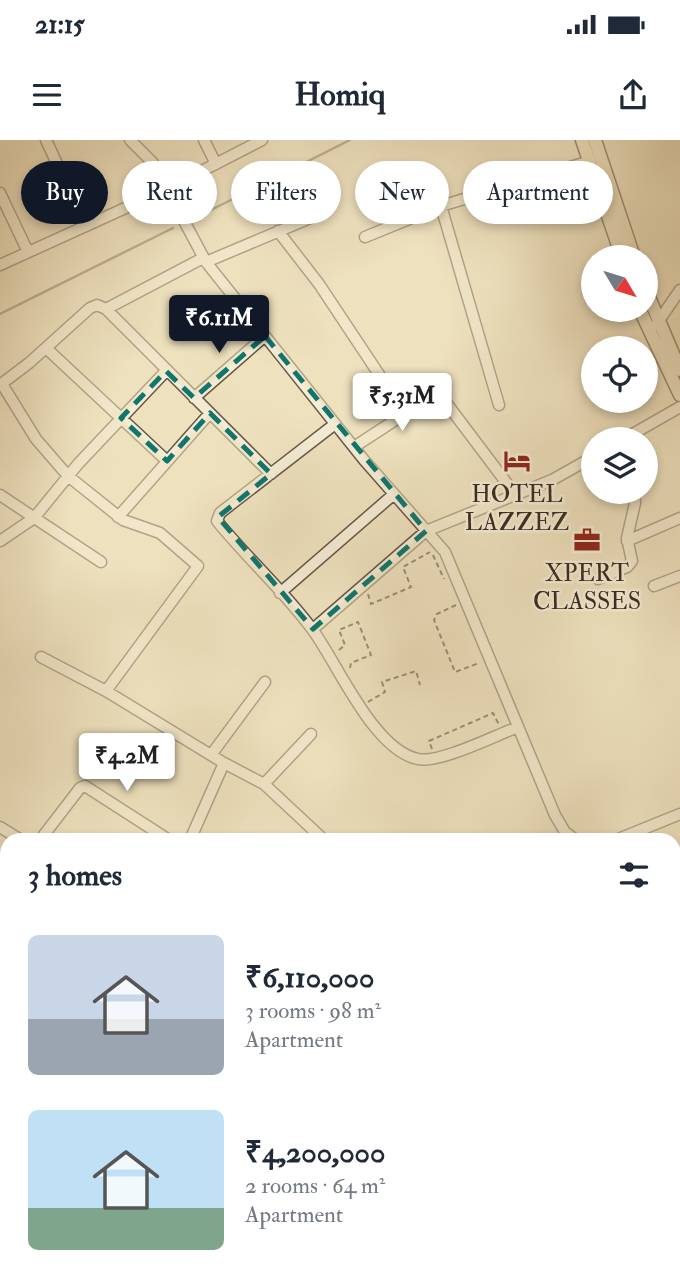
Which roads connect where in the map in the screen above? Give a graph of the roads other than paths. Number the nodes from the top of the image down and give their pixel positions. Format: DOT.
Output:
graph roads {
  1 [pos="47,140"];
  2 [pos="130,140"];
  3 [pos="204,140"];
  4 [pos="262,140"];
  5 [pos="582,140"];
  6 [pos="595,140"];
  7 [pos="151,161"];
  8 [pos="214,161"];
  9 [pos="590,161"];
  10 [pos="217,163"];
  11 [pos="0,193"];
  12 [pos="122,210"];
  13 [pos="184,224"];
  14 [pos="296,224"];
  15 [pos="396,224"];
  16 [pos="445,224"];
  17 [pos="611,224"];
  18 [pos="86,226"];
  19 [pos="278,232"];
  20 [pos="365,237"];
  21 [pos="618,245"];
  22 [pos="630,245"];
  23 [pos="28,252"];
  24 [pos="204,260"];
  25 [pos="0,265"];
  26 [pos="680,290"];
  27 [pos="106,309"];
  28 [pos="649,322"];
  29 [pos="653,322"];
  30 [pos="654,328"];
  31 [pos="265,336"];
  32 [pos="46,348"];
  33 [pos="680,370"];
  34 [pos="166,371"];
  35 [pos="1,384"];
  36 [pos="680,396"];
  37 [pos="194,398"];
  38 [pos="499,405"];
  39 [pos="680,407"];
  40 [pos="404,412"];
  41 [pos="210,414"];
  42 [pos="121,418"];
  43 [pos="335,424"];
  44 [pos="645,427"];
  45 [pos="354,447"];
  46 [pos="167,461"];
  47 [pos="581,464"];
  48 [pos="271,474"];
  49 [pos="68,476"];
  50 [pos="394,494"];
  51 [pos="515,494"];
  52 [pos="0,495"];
  53 [pos="632,504"];
  54 [pos="118,517"];
  55 [pos="34,518"];
  56 [pos="680,518"];
  57 [pos="426,531"];
  58 [pos="0,541"];
  59 [pos="627,541"];
  60 [pos="102,562"];
  61 [pos="680,576"];
  62 [pos="598,579"];
  63 [pos="654,586"];
  64 [pos="280,593"];
  65 [pos="313,629"];
  66 [pos="41,657"];
  67 [pos="265,682"];
  68 [pos="106,691"];
  69 [pos="519,727"];
  70 [pos="312,734"];
  71 [pos="211,755"];
  72 [pos="225,763"];
  73 [pos="264,784"];
  74 [pos="680,814"];
  75 [pos="45,833"];
  76 [pos="158,833"];
  77 [pos="193,833"];
  78 [pos="316,833"];
  79 [pos="566,833"];
  80 [pos="633,833"];
  1 -- 18 [label="street"];
  2 -- 7 [label="street"];
  3 -- 8 [label="street"];
  4 -- 10 [label="street"];
  5 -- 9 [label="main road"];
  6 -- 22 [label="main road"];
  11 -- 23 [label="street"];
  12 -- 18 [label="street"];
  13 -- 24 [label="street"];
  14 -- 19 [label="street"];
  15 -- 20 [label="street"];
  16 -- 38 [label="street"];
  17 -- 21 [label="main road"];
  18 -- 23 [label="street"];
  19 -- 24 [label="street"];
  19 -- 40 [label="street"];
  23 -- 25 [label="street"];
  24 -- 27 [label="street"];
  24 -- 31 [label="street"];
  26 -- 30 [label="street"];
  27 -- 32 [label="street"];
  27 -- 34 [label="street"];
  28 -- 30 [label="main road"];
  29 -- 30 [label="main road"];
  30 -- 33 [label="main road"];
  30 -- 36 [label="main road"];
  31 -- 37 [label="street"];
  31 -- 43 [label="street"];
  32 -- 35 [label="street"];
  32 -- 42 [label="street"];
  34 -- 37 [label="street"];
  34 -- 42 [label="street"];
  35 -- 49 [label="street"];
  37 -- 41 [label="street"];
  39 -- 44 [label="street"];
  40 -- 45 [label="street"];
  40 -- 51 [label="street"];
  41 -- 46 [label="street"];
  41 -- 48 [label="street"];
  42 -- 46 [label="street"];
  42 -- 49 [label="street"];
  43 -- 45 [label="street"];
  43 -- 48 [label="street"];
  45 -- 50 [label="street"];
  46 -- 54 [label="street"];
  47 -- 51 [label="street"];
  48 -- 64 [label="street"];
  49 -- 54 [label="street"];
  49 -- 55 [label="street"];
  50 -- 57 [label="street"];
  50 -- 64 [label="street"];
  51 -- 57 [label="street"];
  52 -- 55 [label="street"];
  53 -- 59 [label="street"];
  54 -- 68 [label="street"];
  55 -- 58 [label="street"];
  55 -- 60 [label="street"];
  56 -- 59 [label="street"];
  57 -- 65 [label="street"];
  57 -- 69 [label="street"];
  59 -- 62 [label="street"];
  61 -- 63 [label="street"];
  64 -- 65 [label="street"];
  65 -- 69 [label="street"];
  66 -- 68 [label="street"];
  67 -- 71 [label="street"];
  68 -- 71 [label="street"];
  69 -- 79 [label="street"];
  70 -- 73 [label="street"];
  71 -- 72 [label="street"];
  72 -- 73 [label="street"];
  72 -- 77 [label="street"];
  73 -- 78 [label="street"];
  74 -- 80 [label="street"];
  75 -- 76 [label="street"];
}
